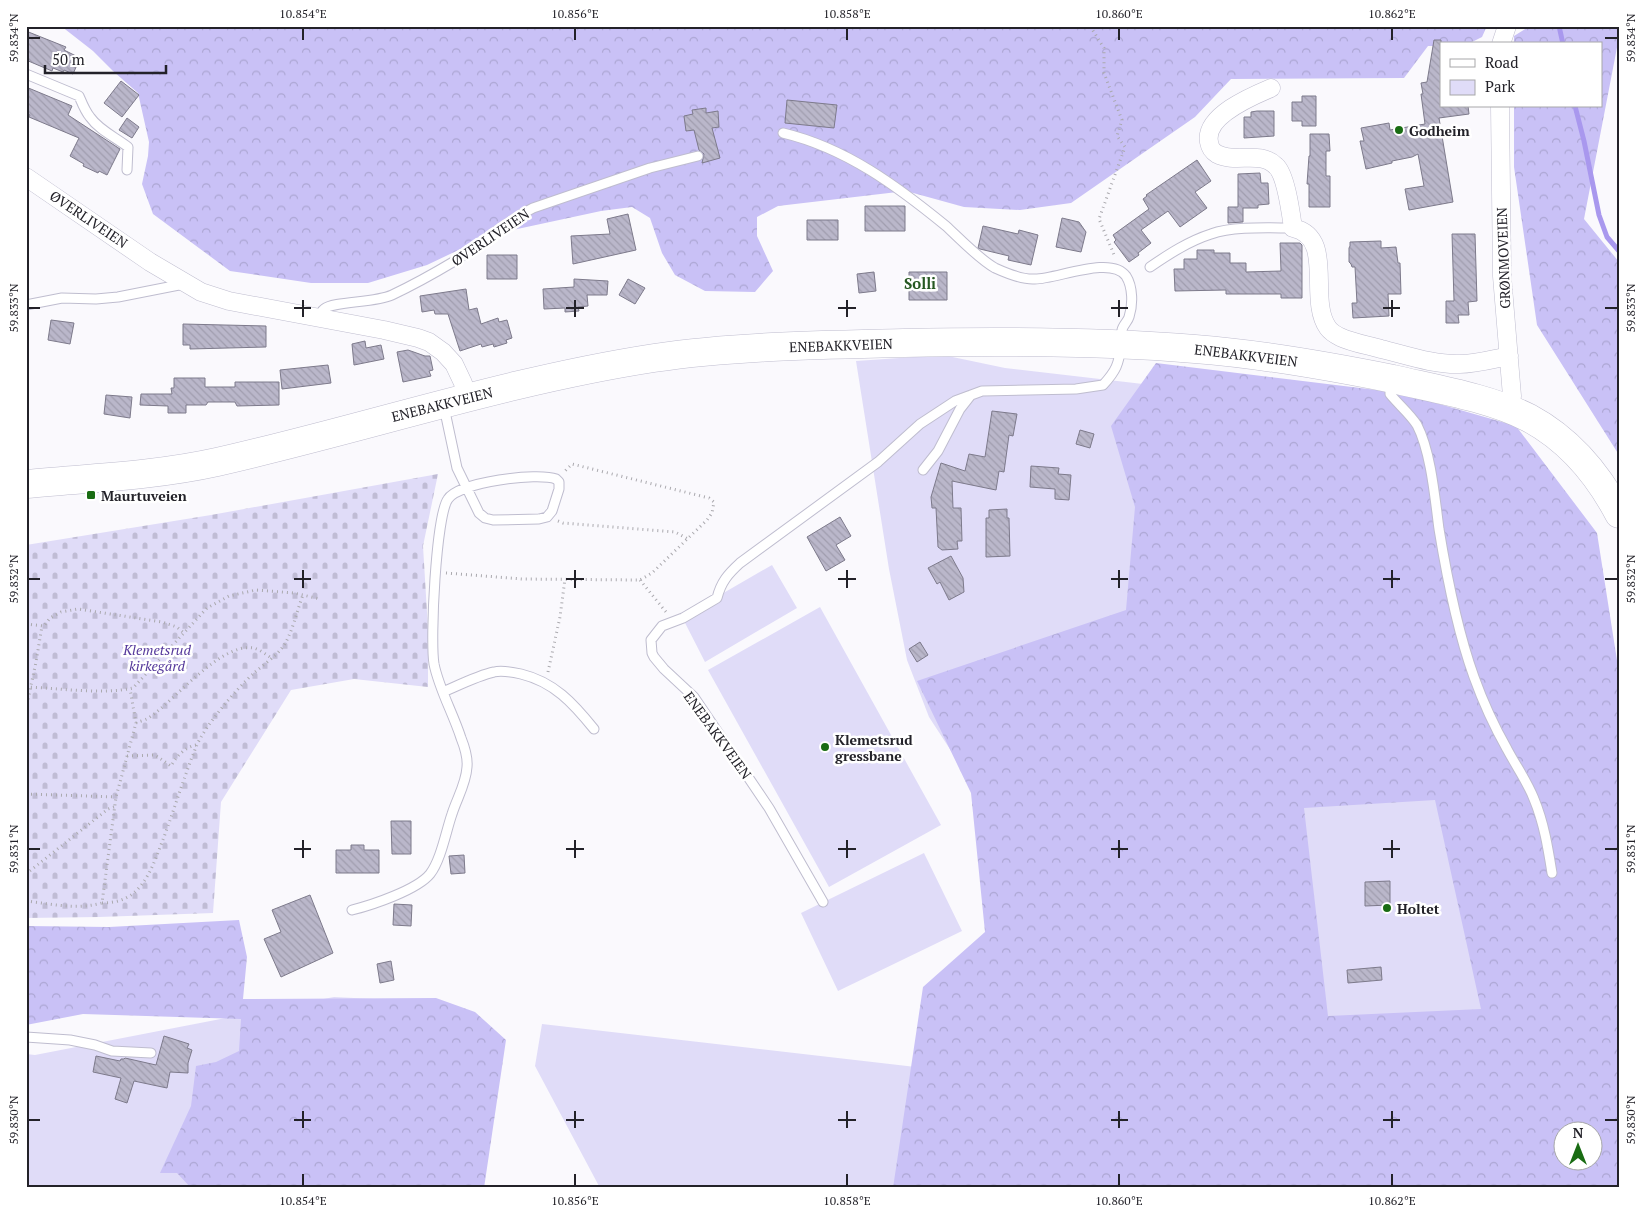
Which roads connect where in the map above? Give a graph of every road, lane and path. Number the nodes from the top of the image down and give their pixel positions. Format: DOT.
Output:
graph roads {
  1 [pos="1093,26"];
  2 [pos="1506,26"];
  3 [pos="1502,42"];
  4 [pos="26,74"];
  5 [pos="1271,88"];
  6 [pos="1500,108"];
  7 [pos="783,132"];
  8 [pos="698,156"];
  9 [pos="127,170"];
  10 [pos="26,177"];
  11 [pos="1293,228"];
  12 [pos="1150,267"];
  13 [pos="1120,272"];
  14 [pos="187,284"];
  15 [pos="26,305"];
  16 [pos="319,319"];
  17 [pos="1121,344"];
  18 [pos="1509,356"];
  19 [pos="1390,379"];
  20 [pos="971,394"];
  21 [pos="455,400"];
  22 [pos="1509,409"];
  23 [pos="924,470"];
  24 [pos="556,479"];
  25 [pos="26,484"];
  26 [pos="466,487"];
  27 [pos="1619,514"];
  28 [pos="547,517"];
  29 [pos="688,539"];
  30 [pos="437,572"];
  31 [pos="565,579"];
  32 [pos="640,580"];
  33 [pos="303,595"];
  34 [pos="320,598"];
  35 [pos="664,608"];
  36 [pos="26,624"];
  37 [pos="42,626"];
  38 [pos="184,633"];
  39 [pos="271,658"];
  40 [pos="552,658"];
  41 [pos="28,687"];
  42 [pos="130,689"];
  43 [pos="443,692"];
  44 [pos="26,708"];
  45 [pos="136,723"];
  46 [pos="594,729"];
  47 [pos="196,745"];
  48 [pos="127,756"];
  49 [pos="26,794"];
  50 [pos="116,797"];
  51 [pos="114,807"];
  52 [pos="1552,873"];
  53 [pos="26,874"];
  54 [pos="26,901"];
  55 [pos="823,902"];
  56 [pos="102,903"];
  57 [pos="352,910"];
  58 [pos="26,1037"];
  59 [pos="151,1053"];
  1 -- 13 [label="path"];
  2 -- 3 [label="street"];
  4 -- 9 [label="lane"];
  5 -- 11 [label="street"];
  6 -- 18 [label="street, GRØNMOVEIEN"];
  7 -- 13 [label="lane"];
  8 -- 16 [label="lane, ØVERLIVEIEN"];
  10 -- 14 [label="street, ØVERLIVEIEN"];
  11 -- 12 [label="lane"];
  11 -- 18 [label="street"];
  13 -- 17 [label="lane"];
  14 -- 15 [label="lane"];
  14 -- 16 [label="street, ØVERLIVEIEN"];
  16 -- 21 [label="street, ØVERLIVEIEN"];
  17 -- 19 [label="main road, ENEBAKKVEIEN"];
  17 -- 20 [label="lane"];
  17 -- 21 [label="main road, ENEBAKKVEIEN"];
  18 -- 22 [label="street, GRØNMOVEIEN"];
  19 -- 22 [label="main road, ENEBAKKVEIEN"];
  19 -- 52 [label="lane"];
  20 -- 23 [label="lane"];
  20 -- 55 [label="lane, ENEBAKKVEIEN"];
  21 -- 25 [label="main road, ENEBAKKVEIEN"];
  21 -- 26 [label="lane"];
  22 -- 27 [label="main road, ENEBAKKVEIEN"];
  24 -- 26 [label="lane"];
  24 -- 28 [label="lane"];
  24 -- 29 [label="path"];
  26 -- 28 [label="lane"];
  26 -- 30 [label="lane"];
  28 -- 29 [label="path"];
  29 -- 32 [label="path"];
  30 -- 31 [label="path"];
  30 -- 43 [label="lane"];
  31 -- 32 [label="path"];
  31 -- 40 [label="path"];
  32 -- 35 [label="path"];
  33 -- 34 [label="path"];
  33 -- 38 [label="path"];
  33 -- 39 [label="path"];
  36 -- 37 [label="path"];
  37 -- 38 [label="path"];
  37 -- 41 [label="path"];
  38 -- 42 [label="path"];
  39 -- 45 [label="path"];
  39 -- 47 [label="path"];
  41 -- 42 [label="path"];
  41 -- 44 [label="path"];
  42 -- 45 [label="path"];
  43 -- 46 [label="lane"];
  43 -- 57 [label="lane"];
  45 -- 48 [label="path"];
  47 -- 48 [label="path"];
  47 -- 56 [label="path"];
  48 -- 50 [label="path"];
  49 -- 50 [label="path"];
  50 -- 51 [label="path"];
  51 -- 53 [label="path"];
  51 -- 56 [label="path"];
  54 -- 56 [label="path"];
  58 -- 59 [label="lane"];
}
